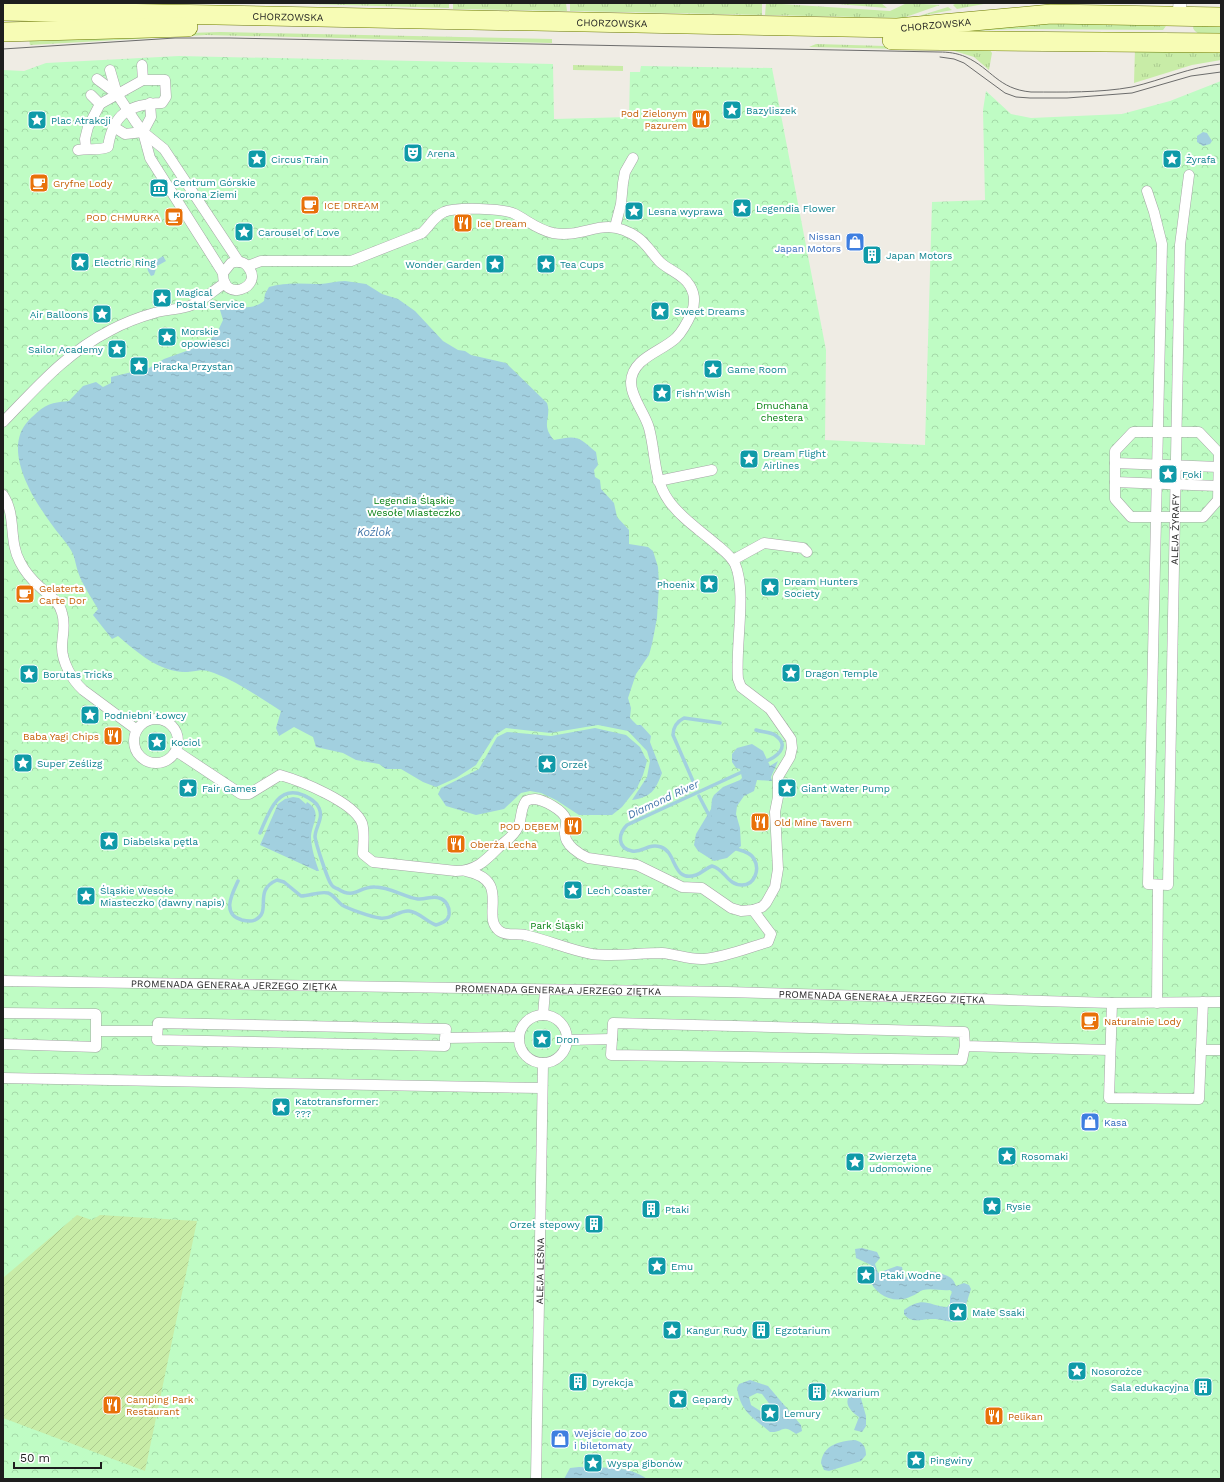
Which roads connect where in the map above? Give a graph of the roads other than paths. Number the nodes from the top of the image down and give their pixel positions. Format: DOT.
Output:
graph roads {
  1 [pos="1179,10"];
  2 [pos="3,11"];
  3 [pos="1221,18"];
  4 [pos="3,32"];
  5 [pos="1155,42"];
  6 [pos="1214,43"];
  7 [pos="142,65"];
  8 [pos="110,70"];
  9 [pos="97,79"];
  10 [pos="143,80"];
  11 [pos="118,94"];
  12 [pos="91,96"];
  13 [pos="150,103"];
  14 [pos="100,104"];
  15 [pos="128,109"];
  16 [pos="114,127"];
  17 [pos="143,132"];
  18 [pos="633,158"];
  19 [pos="1189,175"];
  20 [pos="1147,191"];
  21 [pos="616,226"];
  22 [pos="244,264"];
  23 [pos="224,278"];
  24 [pos="3,422"];
  25 [pos="1159,432"];
  26 [pos="1178,432"];
  27 [pos="1115,463"];
  28 [pos="1158,464"];
  29 [pos="1177,465"];
  30 [pos="712,470"];
  31 [pos="1219,476"];
  32 [pos="658,481"];
  33 [pos="1115,482"];
  34 [pos="1158,483"];
  35 [pos="1177,484"];
  36 [pos="3,495"];
  37 [pos="1156,516"];
  38 [pos="1176,516"];
  39 [pos="807,552"];
  40 [pos="733,560"];
  41 [pos="137,730"];
  42 [pos="176,751"];
  43 [pos="466,871"];
  44 [pos="1158,885"];
  45 [pos="753,910"];
  46 [pos="3,981"];
  47 [pos="545,991"];
  48 [pos="1203,1002"];
  49 [pos="1221,1002"];
  50 [pos="1112,1003"];
  51 [pos="1156,1003"];
  52 [pos="3,1013"];
  53 [pos="544,1015"];
  54 [pos="97,1031"];
  55 [pos="157,1031"];
  56 [pos="519,1037"];
  57 [pos="445,1038"];
  58 [pos="612,1039"];
  59 [pos="566,1040"];
  60 [pos="3,1044"];
  61 [pos="965,1046"];
  62 [pos="1110,1050"];
  63 [pos="1201,1050"];
  64 [pos="1221,1050"];
  65 [pos="543,1063"];
  66 [pos="3,1078"];
  67 [pos="541,1088"];
  68 [pos="536,1479"];
  1 -- 2 [label="main road, CHORZOWSKA"];
  1 -- 3 [label="main road, CHORZOWSKA"];
  1 -- 5 [label="main road"];
  1 -- 6 [label="main road"];
  4 -- 5 [label="main road, CHORZOWSKA"];
  5 -- 6 [label="main road, CHORZOWSKA"];
  7 -- 10 [label="street"];
  8 -- 11 [label="street"];
  9 -- 11 [label="street"];
  10 -- 11 [label="street"];
  10 -- 13 [label="street"];
  11 -- 14 [label="street"];
  11 -- 15 [label="street"];
  12 -- 14 [label="street"];
  13 -- 15 [label="street"];
  13 -- 17 [label="street"];
  14 -- 16 [label="street"];
  15 -- 16 [label="street"];
  15 -- 17 [label="street"];
  16 -- 17 [label="street"];
  17 -- 22 [label="street"];
  17 -- 23 [label="street"];
  18 -- 21 [label="street"];
  19 -- 26 [label="street, ALEJA ŻYRAFY"];
  20 -- 25 [label="street, ALEJA ŻYRAFY"];
  21 -- 22 [label="street"];
  21 -- 32 [label="street"];
  22 -- 23 [label="street"];
  22 -- 23 [label="street"];
  23 -- 24 [label="street"];
  25 -- 26 [label="street"];
  25 -- 27 [label="street"];
  25 -- 28 [label="street, ALEJA ŻYRAFY"];
  26 -- 29 [label="street, ALEJA ŻYRAFY"];
  26 -- 31 [label="street"];
  27 -- 28 [label="street"];
  27 -- 33 [label="street"];
  28 -- 29 [label="street"];
  28 -- 34 [label="street, ALEJA ŻYRAFY"];
  29 -- 31 [label="street"];
  29 -- 35 [label="street, ALEJA ŻYRAFY"];
  30 -- 32 [label="street"];
  31 -- 35 [label="street"];
  31 -- 38 [label="street"];
  32 -- 40 [label="street"];
  33 -- 34 [label="street"];
  33 -- 37 [label="street"];
  34 -- 35 [label="street"];
  34 -- 37 [label="street, ALEJA ŻYRAFY"];
  35 -- 38 [label="street, ALEJA ŻYRAFY"];
  36 -- 41 [label="street"];
  37 -- 38 [label="street"];
  37 -- 44 [label="street, ALEJA ŻYRAFY"];
  38 -- 44 [label="street, ALEJA ŻYRAFY"];
  39 -- 40 [label="street"];
  40 -- 45 [label="street"];
  41 -- 42 [label="street"];
  41 -- 42 [label="street"];
  42 -- 43 [label="street"];
  43 -- 45 [label="street"];
  43 -- 45 [label="street"];
  44 -- 51 [label="street"];
  46 -- 47 [label="street, PROMENADA GENERAŁA JERZEGO ZIĘTKA"];
  47 -- 50 [label="street, PROMENADA GENERAŁA JERZEGO ZIĘTKA"];
  47 -- 53 [label="street"];
  48 -- 49 [label="street"];
  48 -- 51 [label="street, PROMENADA GENERAŁA JERZEGO ZIĘTKA"];
  48 -- 63 [label="street"];
  50 -- 51 [label="street, PROMENADA GENERAŁA JERZEGO ZIĘTKA"];
  50 -- 62 [label="street"];
  52 -- 54 [label="street"];
  53 -- 56 [label="street"];
  53 -- 59 [label="street"];
  54 -- 55 [label="street"];
  54 -- 60 [label="street"];
  55 -- 57 [label="street"];
  55 -- 57 [label="street"];
  56 -- 57 [label="street"];
  56 -- 65 [label="street"];
  58 -- 59 [label="street"];
  58 -- 61 [label="street"];
  58 -- 61 [label="street"];
  59 -- 65 [label="street"];
  61 -- 62 [label="street"];
  62 -- 63 [label="street"];
  63 -- 64 [label="street"];
  65 -- 67 [label="street, ALEJA LEŚNA"];
  66 -- 67 [label="street"];
  67 -- 68 [label="street, ALEJA LEŚNA"];
}
